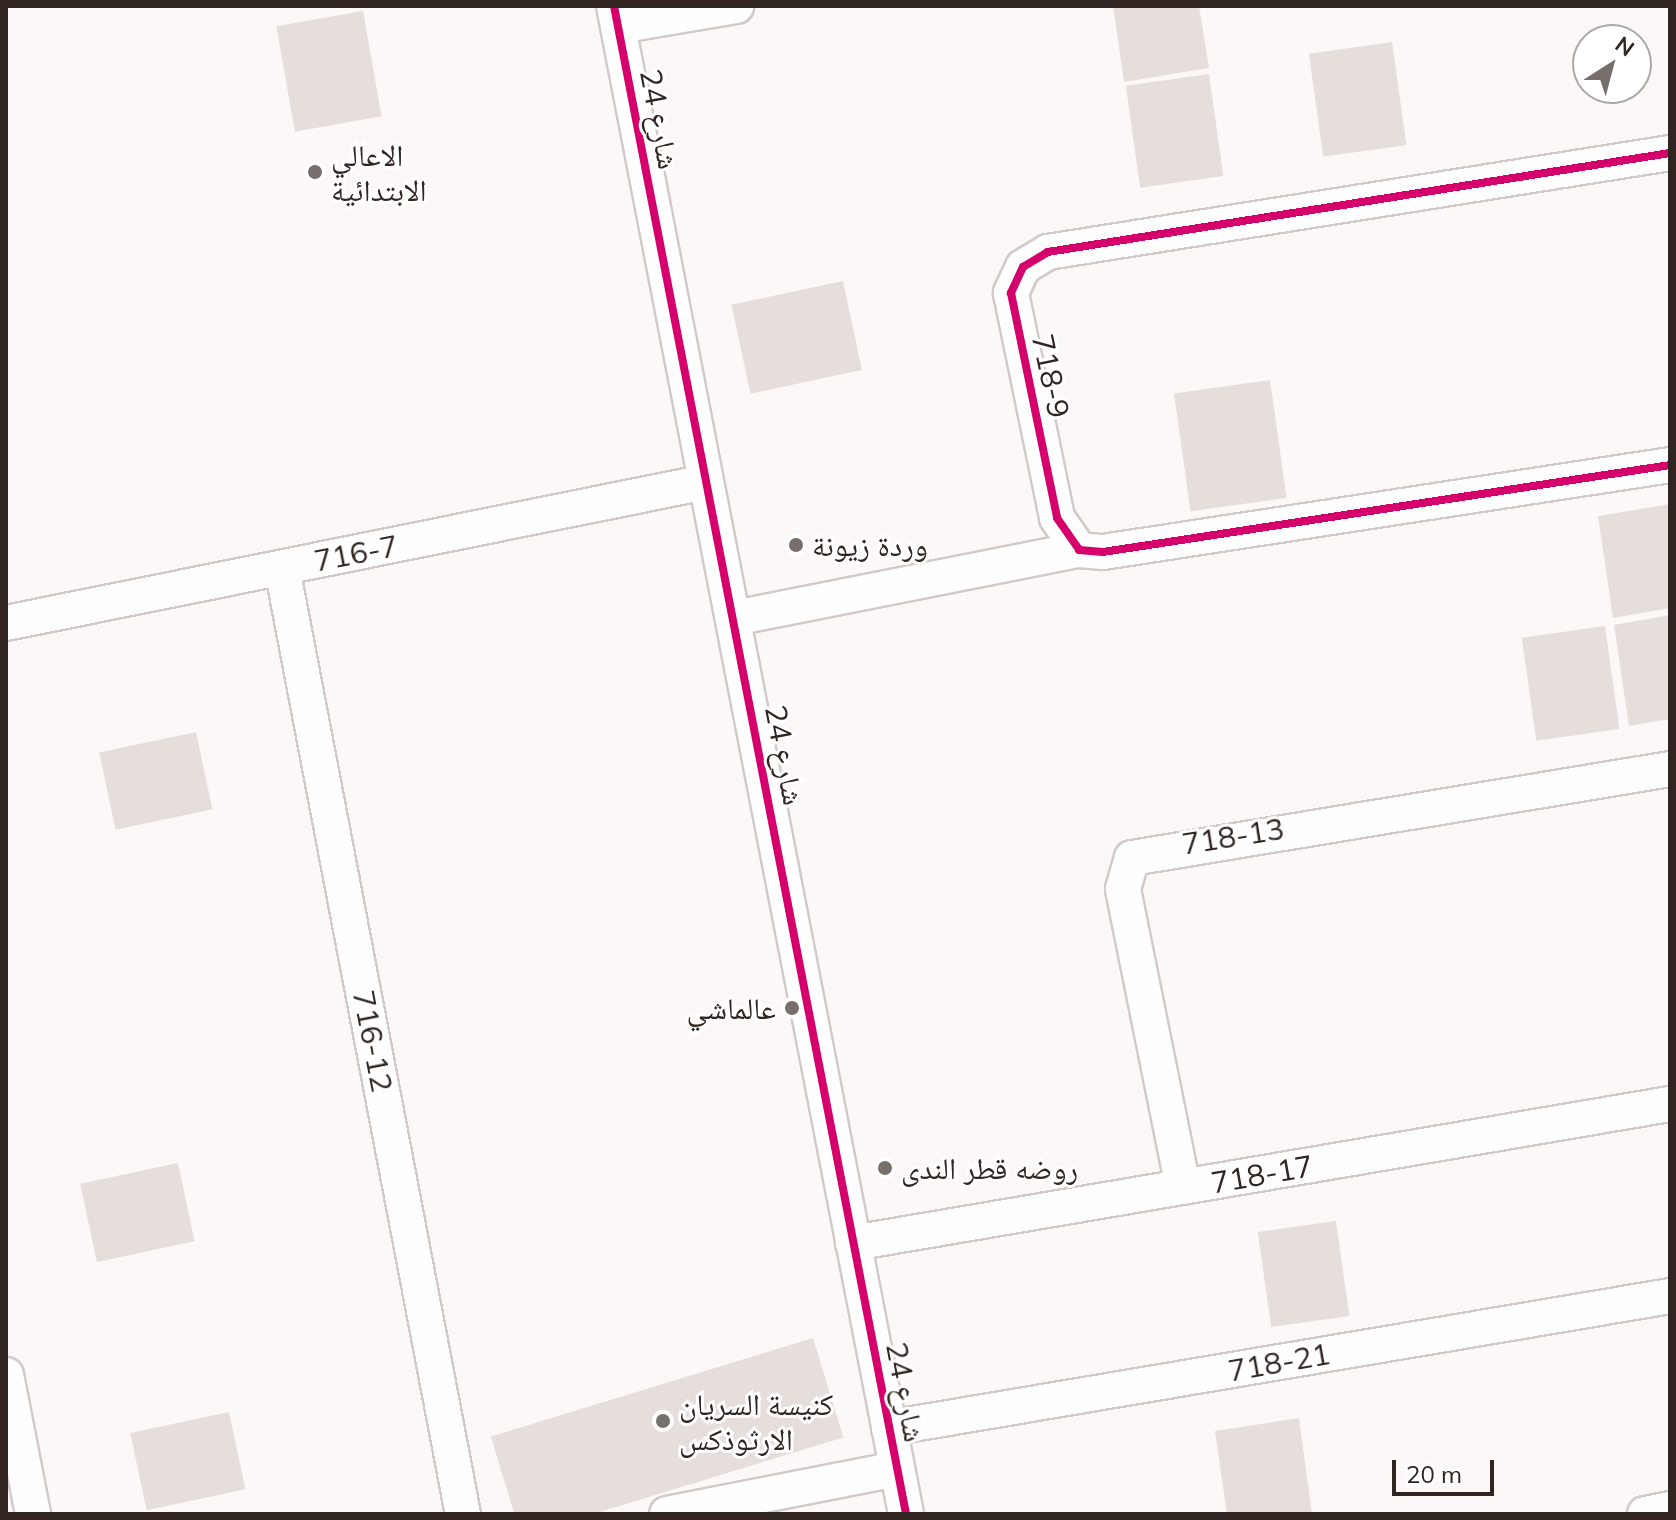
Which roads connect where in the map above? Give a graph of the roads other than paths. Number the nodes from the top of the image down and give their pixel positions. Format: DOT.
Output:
graph roads {
  1 [pos="736,6"];
  2 [pos="616,16"];
  3 [pos="1670,153"];
  4 [pos="1670,465"];
  5 [pos="706,482"];
  6 [pos="1079,550"];
  7 [pos="282,568"];
  8 [pos="734,618"];
  9 [pos="6,623"];
  10 [pos="1670,769"];
  11 [pos="1670,1104"];
  12 [pos="1183,1187"];
  13 [pos="853,1243"];
  14 [pos="1670,1296"];
  15 [pos="6,1375"];
  16 [pos="889,1428"];
  17 [pos="897,1469"];
  18 [pos="1670,1509"];
  19 [pos="33,1514"];
  20 [pos="463,1514"];
  21 [pos="667,1514"];
  22 [pos="906,1514"];
  23 [pos="1645,1514"];
  1 -- 2 [label="street"];
  2 -- 5 [label="street, شارع 24"];
  3 -- 6 [label="street, 718-9"];
  4 -- 6 [label="street"];
  5 -- 7 [label="street, 716-7"];
  5 -- 8 [label="street, شارع 24"];
  6 -- 8 [label="street"];
  7 -- 9 [label="street, 716-7"];
  7 -- 20 [label="street, 716-12"];
  8 -- 13 [label="street, شارع 24"];
  10 -- 12 [label="street, 718-13"];
  11 -- 12 [label="street, 718-17"];
  12 -- 13 [label="street, 718-17"];
  13 -- 16 [label="street, شارع 24"];
  14 -- 16 [label="street, 718-21"];
  15 -- 19 [label="street"];
  16 -- 17 [label="street, شارع 24"];
  17 -- 21 [label="street"];
  17 -- 22 [label="street, شارع 24"];
  18 -- 23 [label="street"];
}
